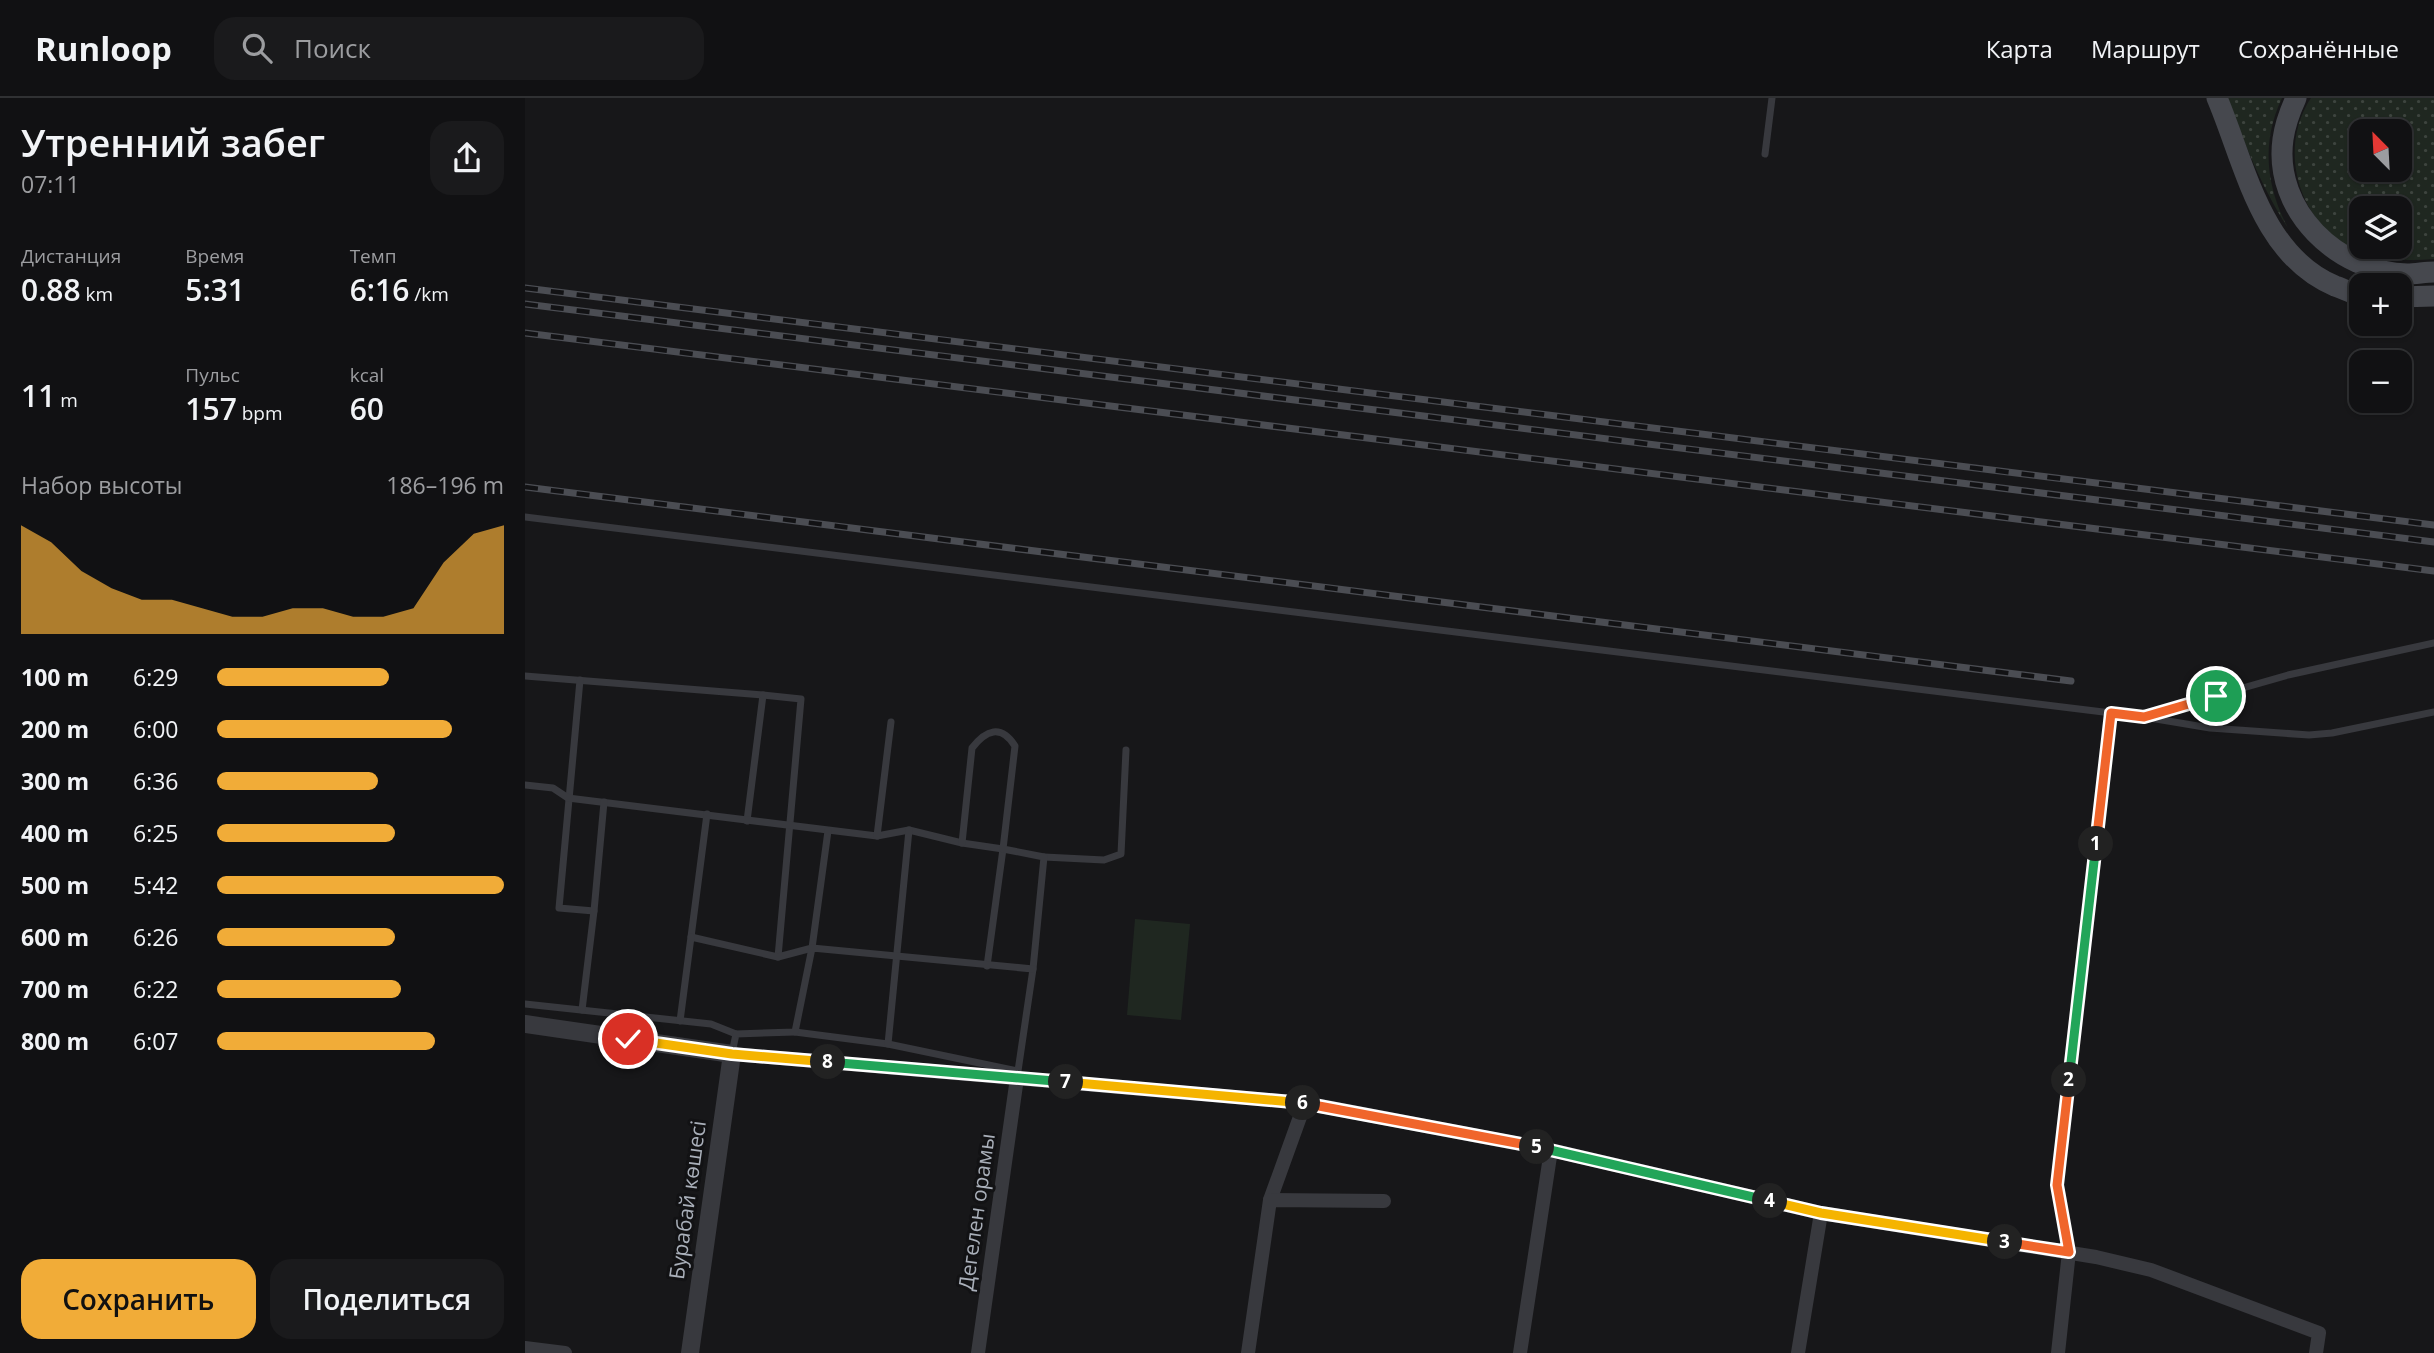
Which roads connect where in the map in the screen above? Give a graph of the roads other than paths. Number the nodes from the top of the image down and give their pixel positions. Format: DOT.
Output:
graph roads {
  1 [pos="1772,98"];
  2 [pos="2217,98"];
  3 [pos="2295,98"];
  4 [pos="1765,154"];
  5 [pos="2434,272"];
  6 [pos="2349,291"];
  7 [pos="2434,296"];
  8 [pos="2412,297"];
  9 [pos="525,517"];
  10 [pos="2434,643"];
  11 [pos="525,676"];
  12 [pos="580,680"];
  13 [pos="763,695"];
  14 [pos="2434,712"];
  15 [pos="2111,713"];
  16 [pos="2144,717"];
  17 [pos="891,722"];
  18 [pos="1126,750"];
  19 [pos="525,785"];
  20 [pos="568,798"];
  21 [pos="604,802"];
  22 [pos="707,814"];
  23 [pos="747,821"];
  24 [pos="789,827"];
  25 [pos="909,830"];
  26 [pos="828,831"];
  27 [pos="877,836"];
  28 [pos="962,843"];
  29 [pos="1003,849"];
  30 [pos="1044,857"];
  31 [pos="594,911"];
  32 [pos="691,937"];
  33 [pos="812,947"];
  34 [pos="778,957"];
  35 [pos="898,957"];
  36 [pos="987,966"];
  37 [pos="1033,969"];
  38 [pos="525,1004"];
  39 [pos="582,1010"];
  40 [pos="680,1021"];
  41 [pos="525,1024"];
  42 [pos="795,1032"];
  43 [pos="736,1034"];
  44 [pos="888,1045"];
  45 [pos="732,1054"];
  46 [pos="1018,1074"];
  47 [pos="1305,1103"];
  48 [pos="1551,1150"];
  49 [pos="1270,1200"];
  50 [pos="1384,1201"];
  51 [pos="1821,1213"];
  52 [pos="2069,1252"];
  53 [pos="525,1348"];
  54 [pos="565,1353"];
  55 [pos="690,1353"];
  56 [pos="978,1353"];
  57 [pos="1248,1353"];
  58 [pos="1520,1353"];
  59 [pos="1798,1353"];
  60 [pos="2058,1353"];
  61 [pos="2316,1353"];
  1 -- 4 [label="lane"];
  2 -- 6 [label="main road"];
  3 -- 5 [label="main road"];
  7 -- 8 [label="main road"];
  9 -- 15 [label="lane"];
  10 -- 16 [label="lane"];
  11 -- 12 [label="lane"];
  12 -- 13 [label="lane"];
  12 -- 20 [label="lane"];
  13 -- 23 [label="lane"];
  13 -- 24 [label="lane"];
  14 -- 16 [label="lane"];
  15 -- 16 [label="lane"];
  15 -- 52 [label="lane"];
  17 -- 27 [label="lane"];
  18 -- 30 [label="lane"];
  19 -- 20 [label="lane"];
  20 -- 21 [label="lane"];
  20 -- 31 [label="lane"];
  21 -- 22 [label="lane"];
  21 -- 31 [label="lane"];
  22 -- 23 [label="lane"];
  22 -- 32 [label="lane"];
  23 -- 24 [label="lane"];
  24 -- 26 [label="lane"];
  24 -- 34 [label="lane"];
  25 -- 27 [label="lane"];
  25 -- 28 [label="lane"];
  25 -- 35 [label="lane"];
  26 -- 27 [label="lane"];
  26 -- 33 [label="lane"];
  28 -- 29 [label="lane"];
  28 -- 29 [label="lane"];
  29 -- 30 [label="lane"];
  29 -- 36 [label="lane"];
  30 -- 37 [label="lane"];
  31 -- 39 [label="lane"];
  32 -- 34 [label="lane"];
  32 -- 40 [label="lane"];
  33 -- 34 [label="lane"];
  33 -- 35 [label="lane"];
  33 -- 42 [label="lane"];
  35 -- 36 [label="lane"];
  35 -- 44 [label="lane"];
  36 -- 37 [label="lane"];
  37 -- 46 [label="lane"];
  38 -- 39 [label="lane"];
  39 -- 40 [label="lane"];
  40 -- 43 [label="lane"];
  41 -- 45 [label="street"];
  42 -- 43 [label="lane"];
  42 -- 44 [label="lane"];
  43 -- 45 [label="lane"];
  44 -- 46 [label="lane"];
  45 -- 46 [label="street"];
  45 -- 55 [label="street, Бурабай көшесі"];
  46 -- 47 [label="street"];
  46 -- 56 [label="street, Дегелен орамы"];
  47 -- 48 [label="street"];
  47 -- 49 [label="street"];
  48 -- 51 [label="street"];
  48 -- 58 [label="street"];
  49 -- 50 [label="street"];
  49 -- 57 [label="street"];
  51 -- 52 [label="street"];
  51 -- 59 [label="street"];
  52 -- 60 [label="street"];
  52 -- 61 [label="street"];
  53 -- 54 [label="street"];
}
